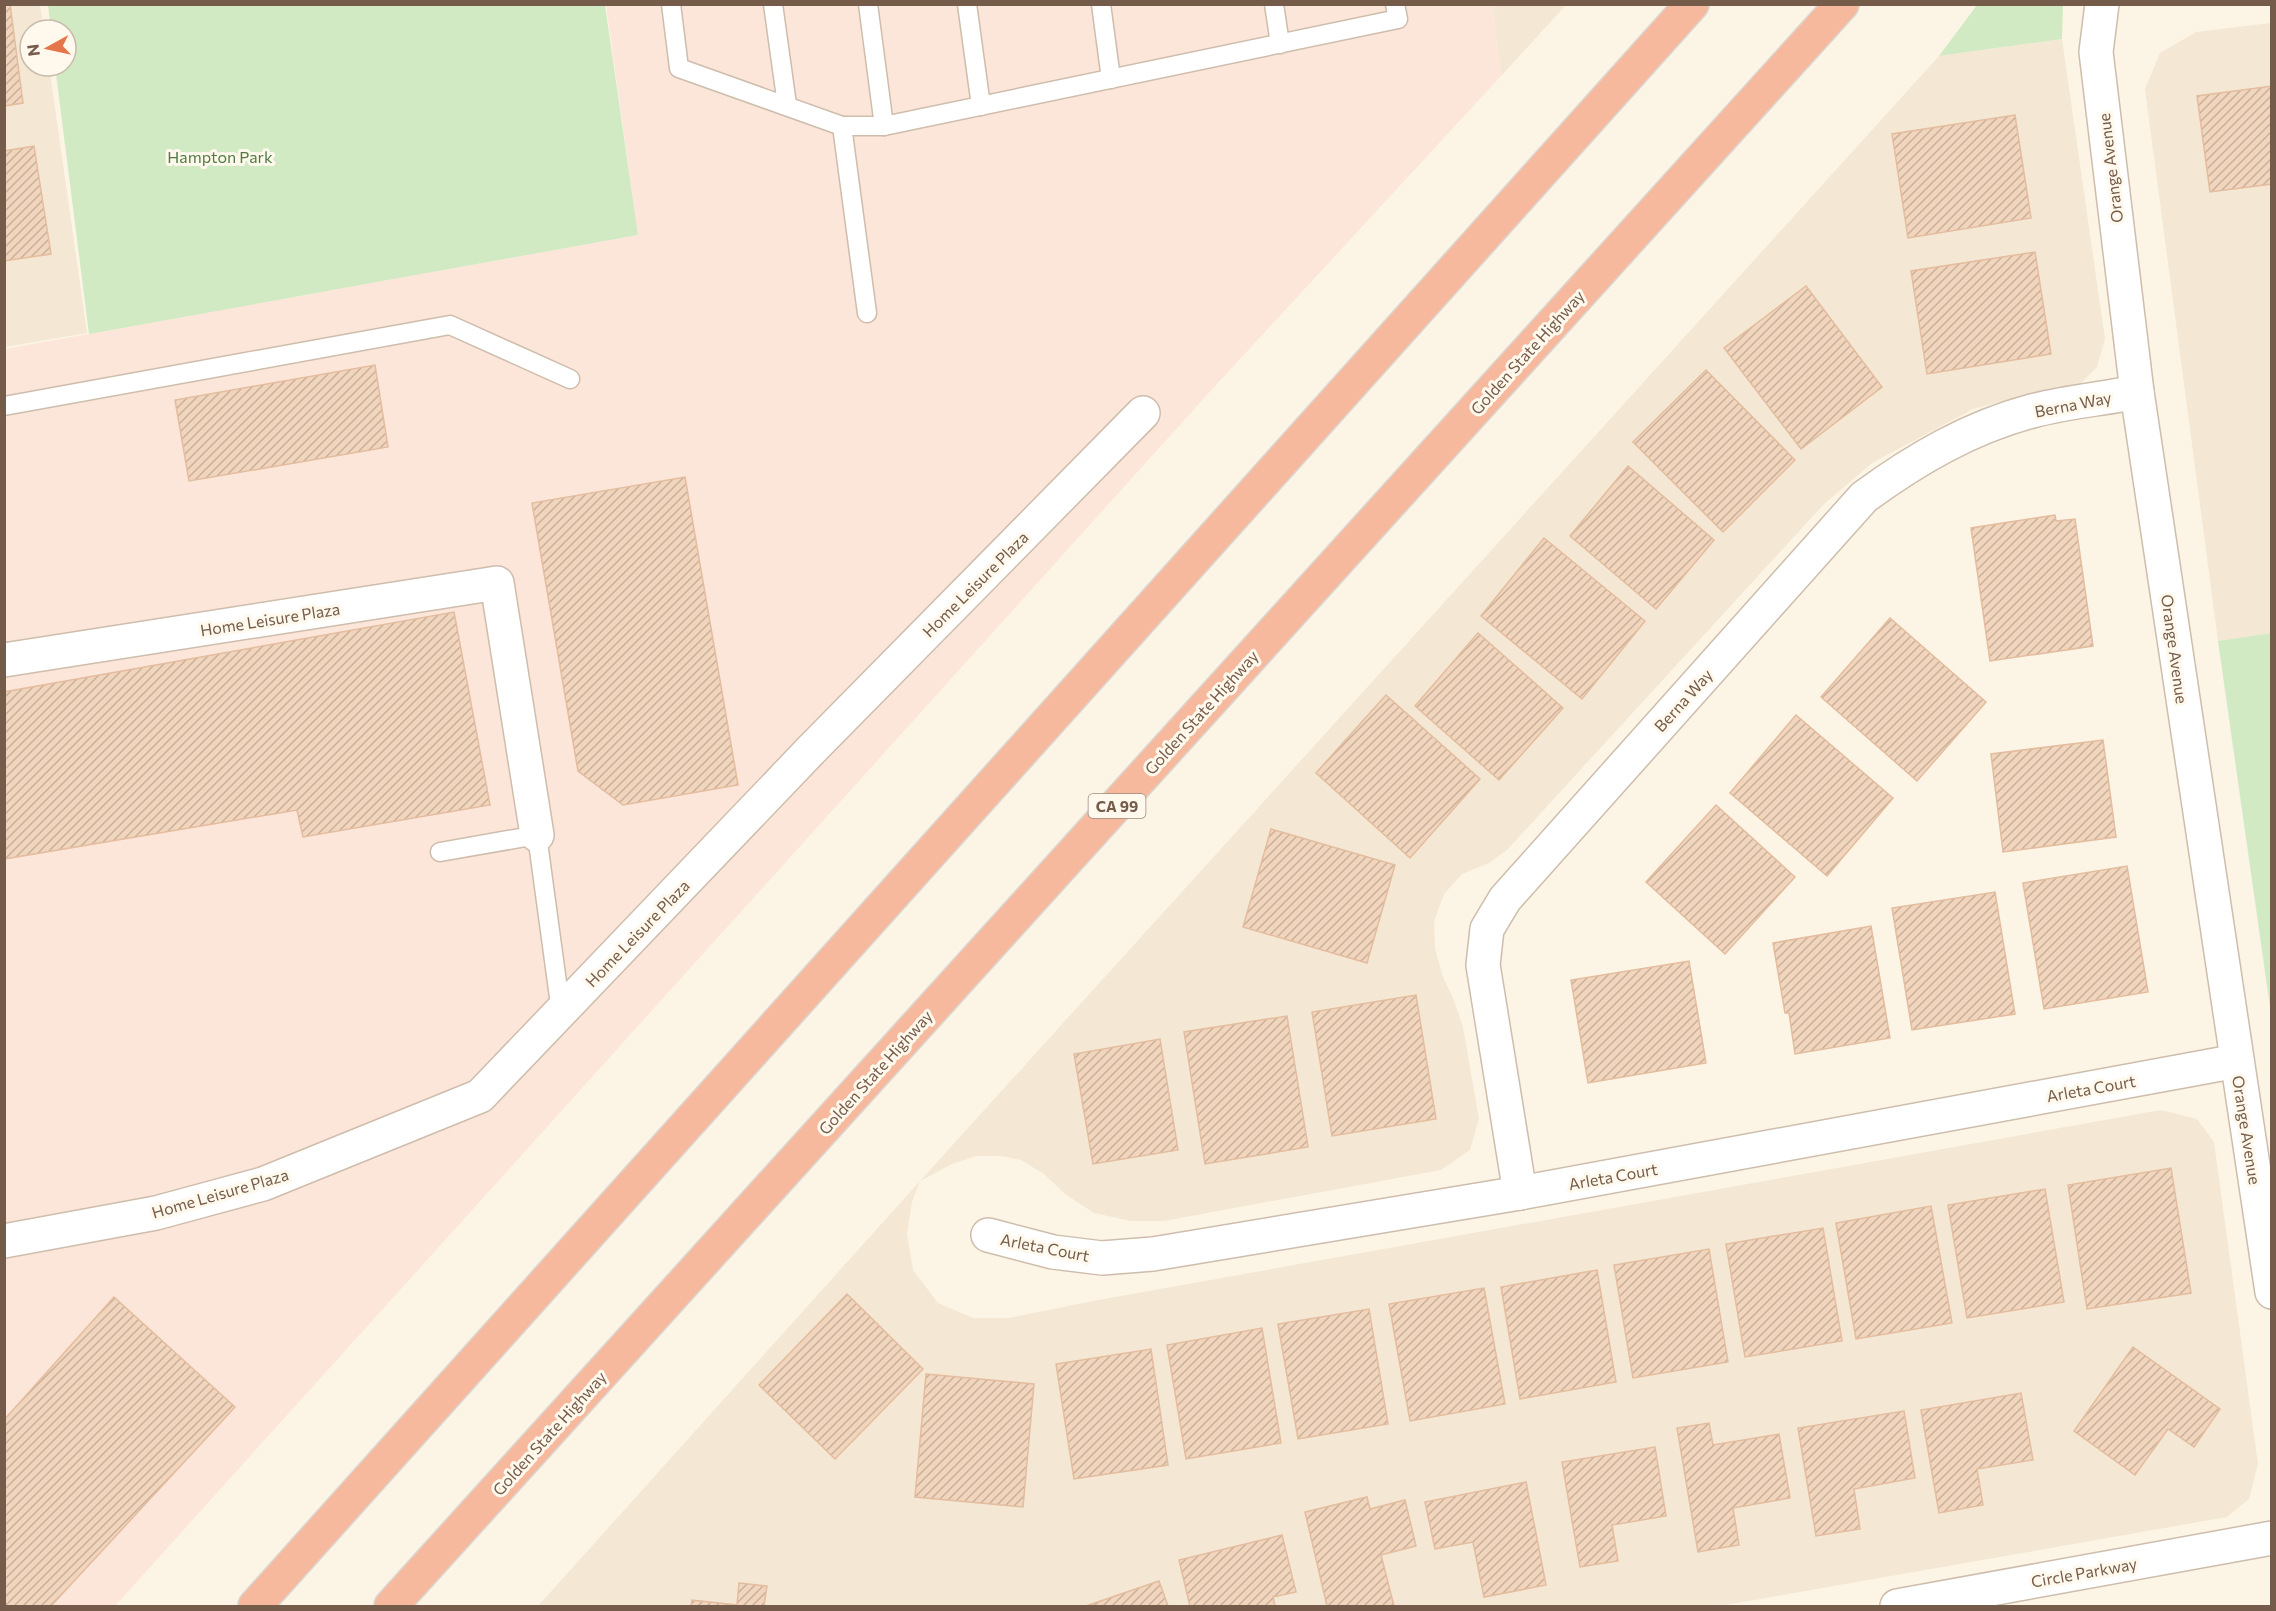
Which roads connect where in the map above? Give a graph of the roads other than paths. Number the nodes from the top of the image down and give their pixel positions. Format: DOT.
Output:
graph roads {
  1 [pos="671,4"];
  2 [pos="773,4"];
  3 [pos="868,4"];
  4 [pos="967,4"];
  5 [pos="1101,4"];
  6 [pos="1274,4"];
  7 [pos="1395,4"];
  8 [pos="1692,4"];
  9 [pos="1842,4"];
  10 [pos="2102,4"];
  11 [pos="1280,44"];
  12 [pos="1111,79"];
  13 [pos="787,105"];
  14 [pos="981,106"];
  15 [pos="842,126"];
  16 [pos="884,126"];
  17 [pos="867,313"];
  18 [pos="570,379"];
  19 [pos="2137,393"];
  20 [pos="4,406"];
  21 [pos="1143,413"];
  22 [pos="4,660"];
  23 [pos="537,834"];
  24 [pos="440,852"];
  25 [pos="561,1012"];
  26 [pos="2237,1061"];
  27 [pos="1520,1193"];
  28 [pos="988,1235"];
  29 [pos="4,1241"];
  30 [pos="2271,1292"];
  31 [pos="2271,1538"];
  32 [pos="255,1606"];
  33 [pos="391,1606"];
  34 [pos="1898,1606"];
  1 -- 13 [label="lane"];
  2 -- 13 [label="lane"];
  3 -- 16 [label="lane"];
  4 -- 14 [label="lane"];
  5 -- 12 [label="lane"];
  6 -- 11 [label="lane"];
  7 -- 11 [label="lane"];
  8 -- 32 [label="highway"];
  9 -- 33 [label="highway, Golden State Highway / CA 99"];
  10 -- 19 [label="street, Orange Avenue"];
  11 -- 12 [label="lane"];
  12 -- 14 [label="lane"];
  13 -- 15 [label="lane"];
  14 -- 16 [label="lane"];
  15 -- 16 [label="lane"];
  15 -- 17 [label="lane"];
  18 -- 20 [label="lane"];
  19 -- 26 [label="street, Orange Avenue"];
  19 -- 27 [label="street, Berna Way"];
  21 -- 25 [label="street, Home Leisure Plaza"];
  22 -- 23 [label="street, Home Leisure Plaza"];
  23 -- 24 [label="lane"];
  23 -- 25 [label="lane"];
  25 -- 29 [label="street, Home Leisure Plaza"];
  26 -- 27 [label="street, Arleta Court"];
  26 -- 30 [label="street, Orange Avenue"];
  27 -- 28 [label="street, Arleta Court"];
  31 -- 34 [label="street, Circle Parkway"];
}
